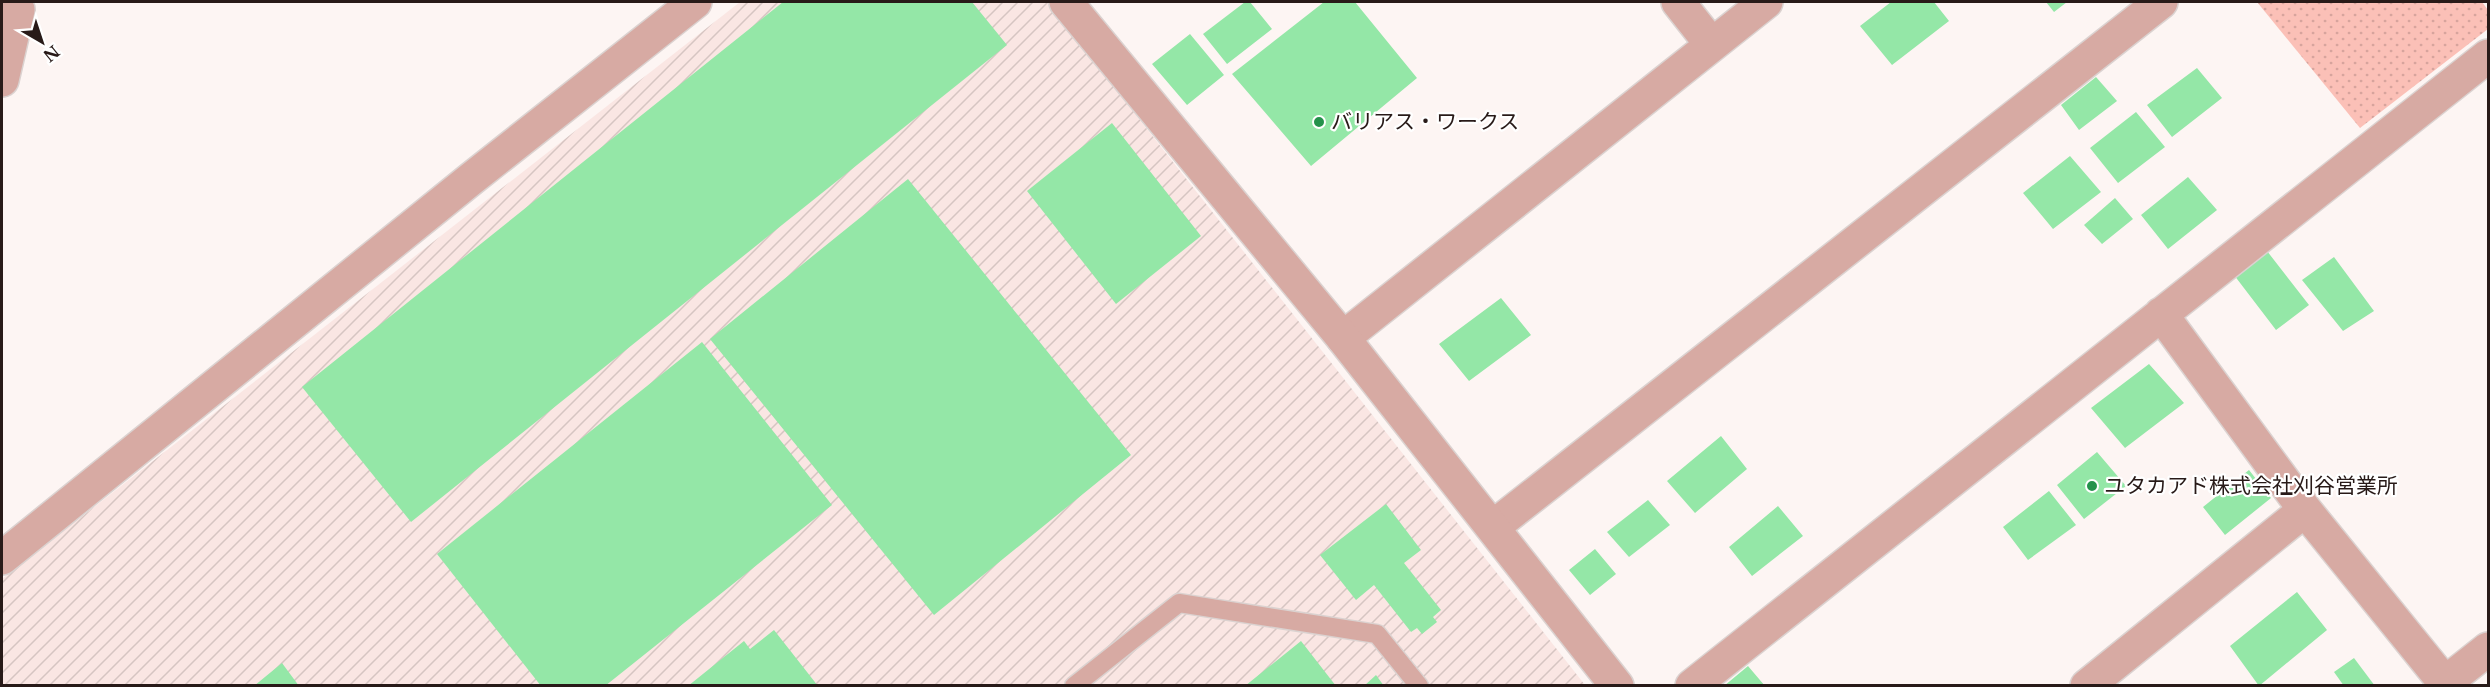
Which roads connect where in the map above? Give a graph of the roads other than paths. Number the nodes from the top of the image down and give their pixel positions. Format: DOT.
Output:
graph roads {
  1 [pos="11,2"];
  2 [pos="695,2"];
  3 [pos="1066,2"];
  4 [pos="1678,2"];
  5 [pos="1766,2"];
  6 [pos="2161,2"];
  7 [pos="1712,45"];
  8 [pos="2488,56"];
  9 [pos="2,80"];
  10 [pos="2161,314"];
  11 [pos="1343,338"];
  12 [pos="2306,510"];
  13 [pos="1493,527"];
  14 [pos="2,558"];
  15 [pos="2488,649"];
  16 [pos="2445,685"];
  17 [pos="1074,686"];
  18 [pos="1419,686"];
  19 [pos="1617,686"];
  20 [pos="1692,686"];
  21 [pos="2087,686"];
  1 -- 9 [label="street"];
  2 -- 14 [label="street"];
  3 -- 11 [label="street"];
  4 -- 7 [label="street"];
  5 -- 7 [label="street"];
  6 -- 13 [label="street"];
  7 -- 11 [label="street"];
  8 -- 10 [label="street"];
  10 -- 12 [label="street"];
  10 -- 20 [label="street"];
  11 -- 13 [label="street"];
  12 -- 16 [label="street"];
  12 -- 21 [label="street"];
  13 -- 19 [label="street"];
  15 -- 16 [label="street"];
  17 -- 18 [label="lane"];
}
